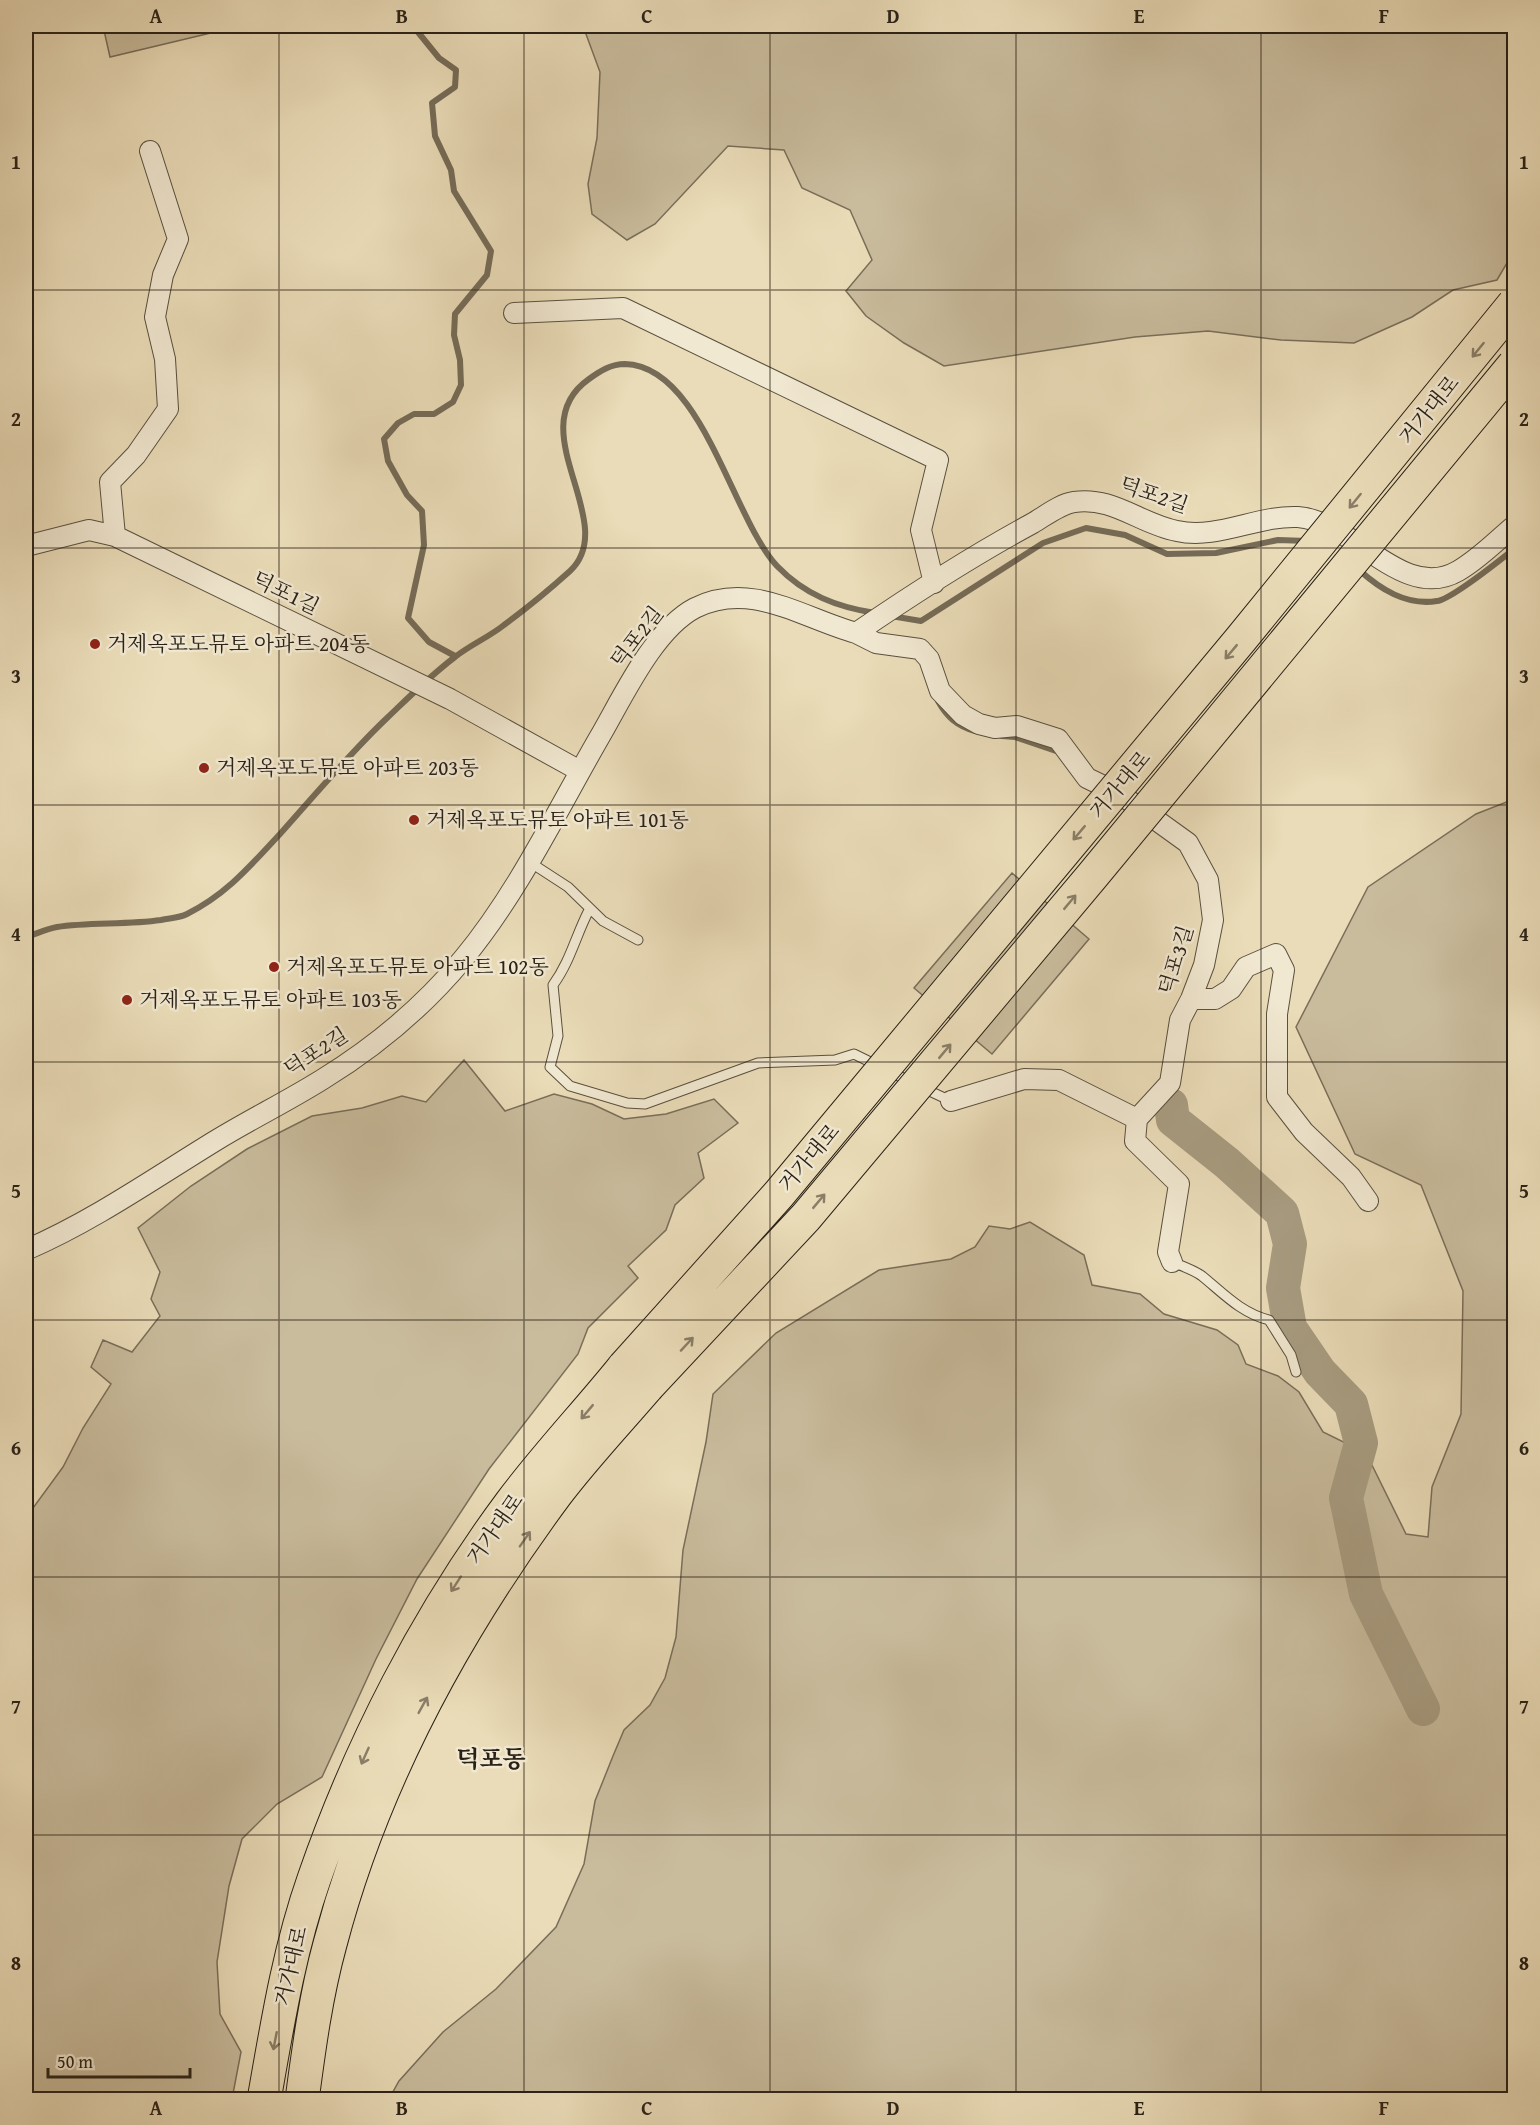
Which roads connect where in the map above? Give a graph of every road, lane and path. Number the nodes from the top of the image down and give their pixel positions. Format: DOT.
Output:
graph roads {
  1 [pos="150,151"];
  2 [pos="1515,304"];
  3 [pos="514,313"];
  4 [pos="1515,365"];
  5 [pos="1515,526"];
  6 [pos="115,536"];
  7 [pos="26,546"];
  8 [pos="934,583"];
  9 [pos="856,633"];
  10 [pos="580,771"];
  11 [pos="528,861"];
  12 [pos="589,910"];
  13 [pos="638,940"];
  14 [pos="1191,999"];
  15 [pos="951,1101"];
  16 [pos="1137,1119"];
  17 [pos="1368,1202"];
  18 [pos="26,1250"];
  19 [pos="1172,1262"];
  20 [pos="1296,1372"];
  21 [pos="636,1377"];
  22 [pos="356,1860"];
  23 [pos="264,2100"];
  24 [pos="302,2100"];
  25 [pos="319,2100"];
  1 -- 6 [label="street"];
  2 -- 21 [label="highway, 거가대로, one-way, bridge"];
  3 -- 8 [label="street"];
  21 -- 4 [label="highway, 거가대로, one-way, bridge"];
  5 -- 8 [label="street, 덕포2길"];
  6 -- 7 [label="street, 덕포1길"];
  6 -- 10 [label="street, 덕포1길"];
  8 -- 9 [label="street, 덕포2길"];
  9 -- 10 [label="street, 덕포2길"];
  9 -- 14 [label="street, 덕포3길"];
  10 -- 11 [label="street, 덕포2길"];
  11 -- 12 [label="lane"];
  11 -- 18 [label="street, 덕포2길"];
  12 -- 13 [label="lane"];
  12 -- 15 [label="lane"];
  14 -- 16 [label="street, 덕포3길"];
  14 -- 17 [label="street"];
  15 -- 16 [label="street"];
  16 -- 19 [label="street"];
  19 -- 20 [label="lane"];
  22 -- 21 [label="highway, 거가대로, one-way"];
  21 -- 23 [label="highway, 거가대로, one-way"];
  22 -- 24 [label="highway, 거가대로"];
  22 -- 25 [label="highway"];
}
